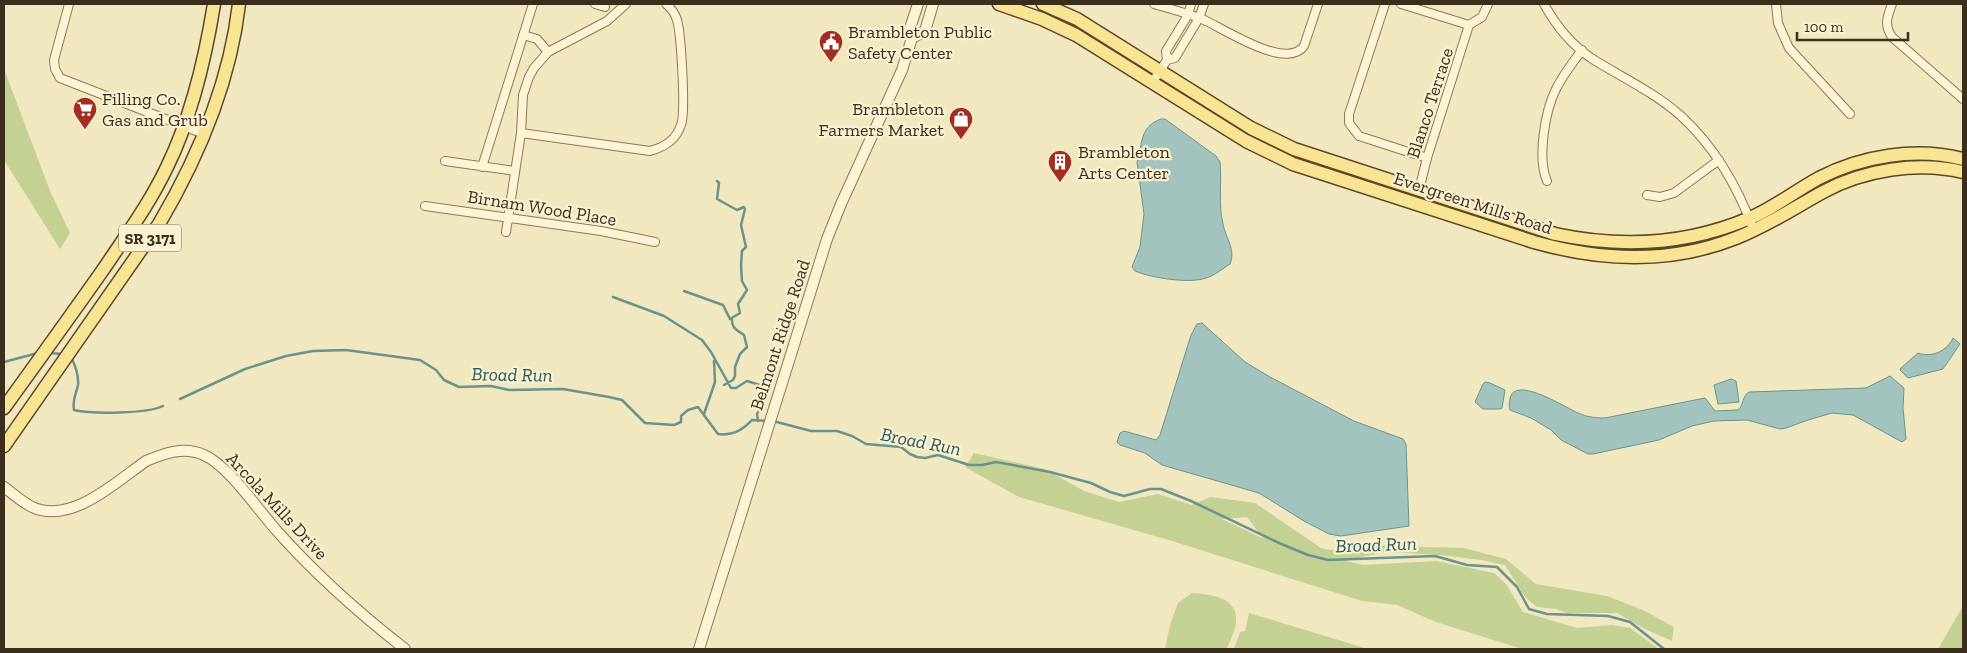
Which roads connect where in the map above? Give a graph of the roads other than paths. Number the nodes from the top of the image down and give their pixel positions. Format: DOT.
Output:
graph roads {
  1 [pos="69,4"];
  2 [pos="214,4"];
  3 [pos="239,4"];
  4 [pos="533,4"];
  5 [pos="595,4"];
  6 [pos="626,4"];
  7 [pos="666,4"];
  8 [pos="918,4"];
  9 [pos="933,4"];
  10 [pos="999,4"];
  11 [pos="1043,4"];
  12 [pos="1154,4"];
  13 [pos="1191,4"];
  14 [pos="1204,4"];
  15 [pos="1318,4"];
  16 [pos="1385,4"];
  17 [pos="1402,4"];
  18 [pos="1488,4"];
  19 [pos="1544,4"];
  20 [pos="1776,4"];
  21 [pos="1892,4"];
  22 [pos="605,7"];
  23 [pos="1188,15"];
  24 [pos="1199,18"];
  25 [pos="1469,25"];
  26 [pos="523,35"];
  27 [pos="912,38"];
  28 [pos="1582,50"];
  29 [pos="548,52"];
  30 [pos="1163,65"];
  31 [pos="1152,83"];
  32 [pos="1963,99"];
  33 [pos="1850,114"];
  34 [pos="184,127"];
  35 [pos="521,133"];
  36 [pos="204,134"];
  37 [pos="1427,158"];
  38 [pos="1963,159"];
  39 [pos="1719,160"];
  40 [pos="445,161"];
  41 [pos="482,166"];
  42 [pos="515,171"];
  43 [pos="1963,172"];
  44 [pos="1547,181"];
  45 [pos="1419,190"];
  46 [pos="1647,195"];
  47 [pos="424,206"];
  48 [pos="508,217"];
  49 [pos="1750,218"];
  50 [pos="1754,231"];
  51 [pos="506,232"];
  52 [pos="655,242"];
  53 [pos="4,408"];
  54 [pos="4,446"];
  55 [pos="4,487"];
  56 [pos="405,649"];
  57 [pos="699,649"];
  1 -- 34 [label="street"];
  2 -- 34 [label="main road, SR 3171"];
  3 -- 36 [label="main road, SR 3171"];
  4 -- 26 [label="street"];
  5 -- 22 [label="street"];
  6 -- 29 [label="street"];
  7 -- 35 [label="street"];
  8 -- 27 [label="street, Belmont Ridge Road"];
  9 -- 27 [label="street, Belmont Ridge Road"];
  10 -- 31 [label="main road, Evergreen Mills Road"];
  11 -- 30 [label="main road, Evergreen Mills Road"];
  12 -- 23 [label="street"];
  13 -- 23 [label="street"];
  14 -- 24 [label="street"];
  15 -- 24 [label="street"];
  16 -- 37 [label="street"];
  17 -- 25 [label="street"];
  18 -- 25 [label="street"];
  19 -- 28 [label="street"];
  20 -- 33 [label="street"];
  21 -- 32 [label="street"];
  23 -- 24 [label="street"];
  23 -- 30 [label="street"];
  24 -- 30 [label="street"];
  25 -- 37 [label="street, Blanco Terrace"];
  26 -- 29 [label="street"];
  26 -- 41 [label="street"];
  27 -- 57 [label="street, Belmont Ridge Road"];
  28 -- 39 [label="street"];
  28 -- 44 [label="street"];
  29 -- 35 [label="street"];
  30 -- 31 [label="street"];
  30 -- 45 [label="main road, Evergreen Mills Road"];
  31 -- 50 [label="main road, Evergreen Mills Road"];
  34 -- 36 [label="street"];
  34 -- 53 [label="main road, SR 3171"];
  35 -- 42 [label="street"];
  36 -- 54 [label="main road, SR 3171"];
  37 -- 45 [label="street, Blanco Terrace"];
  38 -- 49 [label="main road, Evergreen Mills Road"];
  39 -- 46 [label="street"];
  39 -- 49 [label="street"];
  40 -- 41 [label="street"];
  41 -- 42 [label="street"];
  42 -- 48 [label="street"];
  43 -- 50 [label="main road, Evergreen Mills Road"];
  45 -- 49 [label="main road, Evergreen Mills Road"];
  47 -- 48 [label="street, Birnam Wood Place"];
  48 -- 51 [label="street"];
  48 -- 52 [label="street, Birnam Wood Place"];
  49 -- 50 [label="street"];
  55 -- 56 [label="street, Arcola Mills Drive"];
}
